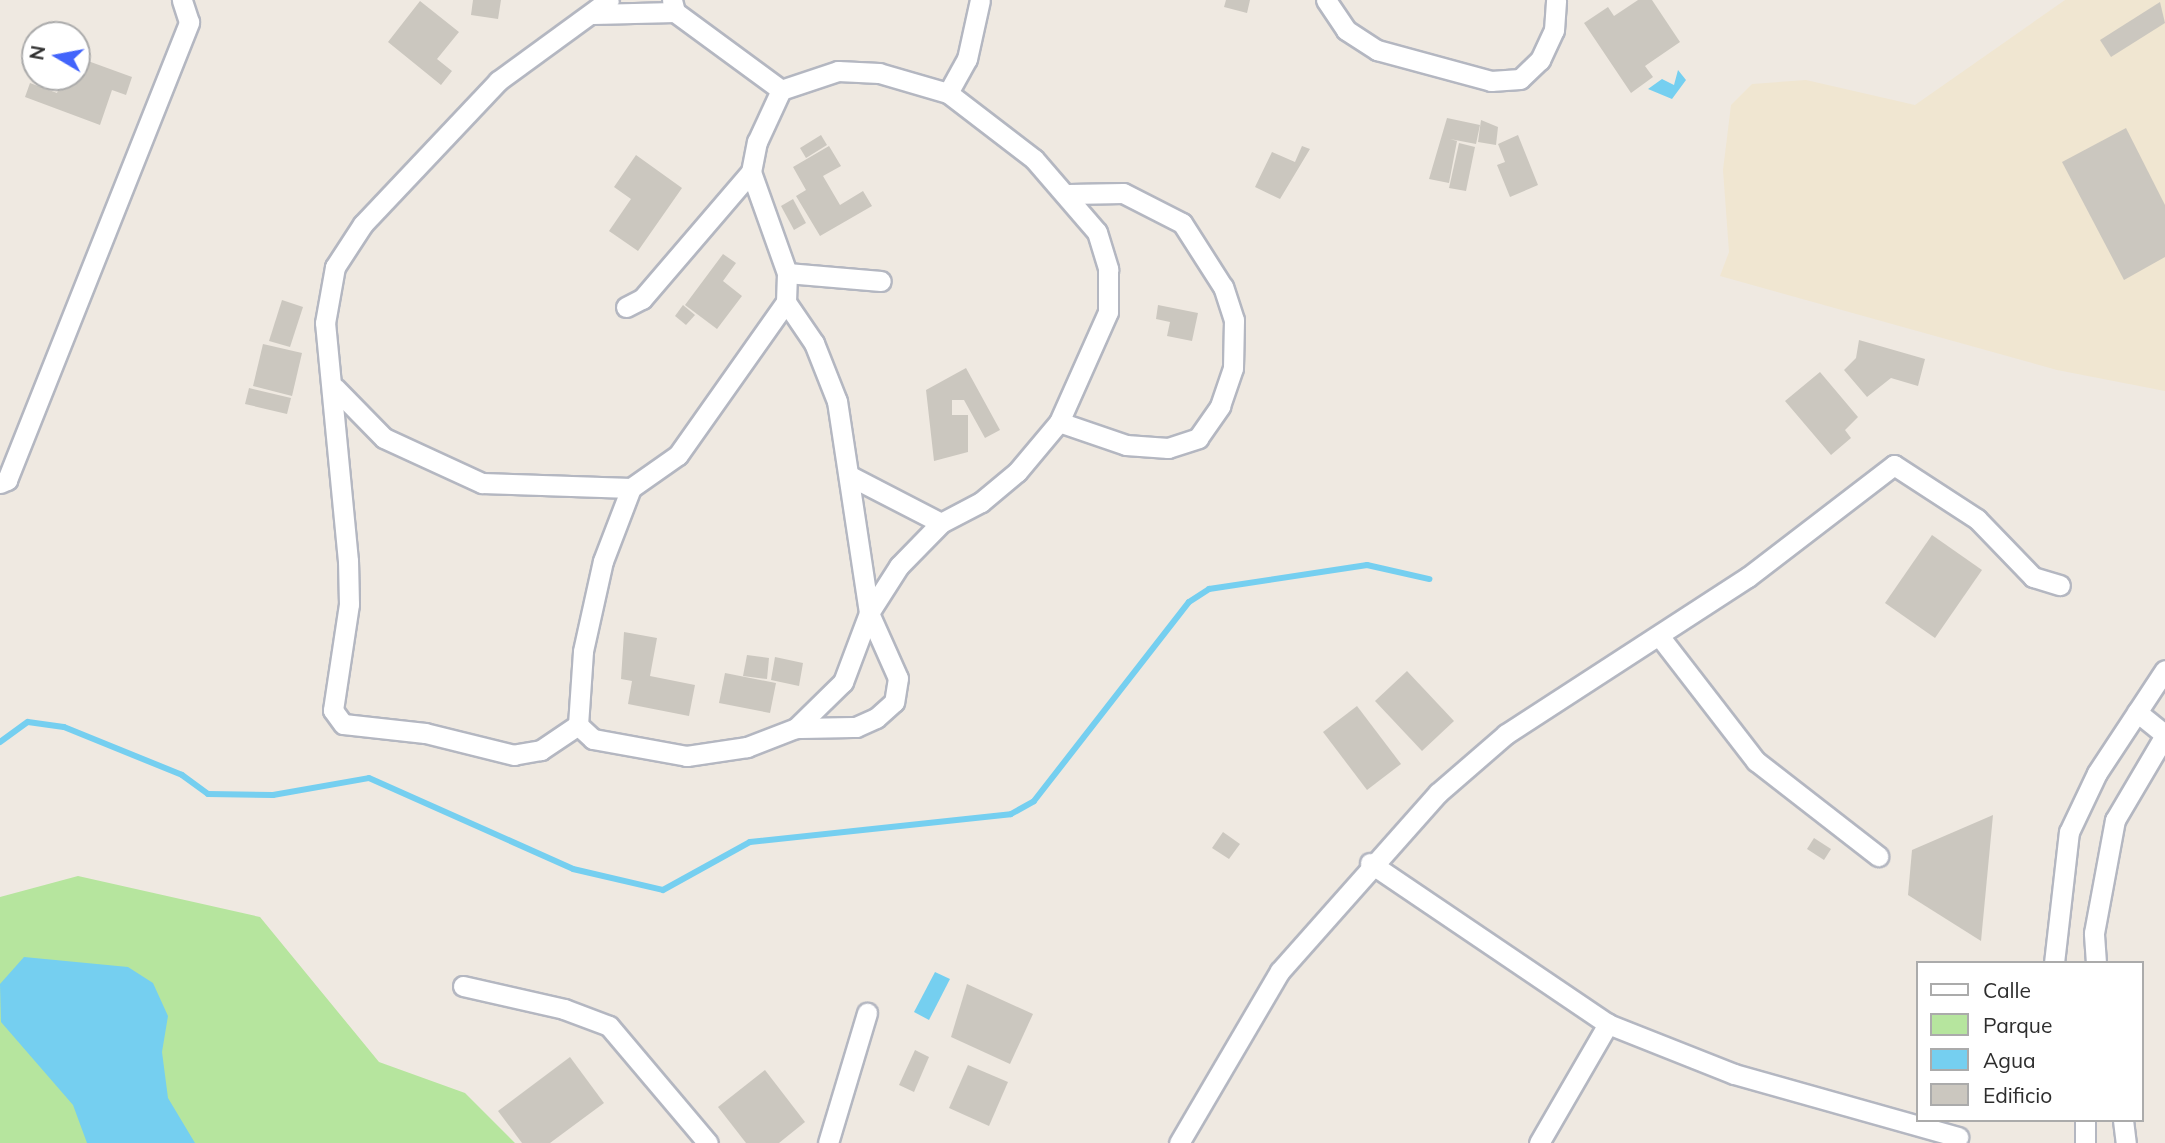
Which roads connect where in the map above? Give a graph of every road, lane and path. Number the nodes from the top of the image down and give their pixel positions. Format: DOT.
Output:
graph roads {
  1 [pos="182,0"];
  2 [pos="610,0"];
  3 [pos="981,0"];
  4 [pos="1326,0"];
  5 [pos="1556,0"];
  6 [pos="673,6"];
  7 [pos="593,14"];
  8 [pos="781,90"];
  9 [pos="948,93"];
  10 [pos="751,172"];
  11 [pos="1069,194"];
  12 [pos="787,273"];
  13 [pos="881,281"];
  14 [pos="786,302"];
  15 [pos="626,307"];
  16 [pos="335,388"];
  17 [pos="1059,422"];
  18 [pos="852,477"];
  19 [pos="0,483"];
  20 [pos="631,488"];
  21 [pos="941,523"];
  22 [pos="2060,585"];
  23 [pos="869,613"];
  24 [pos="1660,636"];
  25 [pos="2165,670"];
  26 [pos="2137,712"];
  27 [pos="578,725"];
  28 [pos="796,728"];
  29 [pos="2165,735"];
  30 [pos="1878,856"];
  31 [pos="1370,863"];
  32 [pos="2054,961"];
  33 [pos="2096,961"];
  34 [pos="463,986"];
  35 [pos="867,1013"];
  36 [pos="1608,1024"];
  37 [pos="2085,1122"];
  38 [pos="2123,1122"];
  39 [pos="1958,1137"];
  40 [pos="708,1143"];
  41 [pos="828,1143"];
  42 [pos="1179,1143"];
  43 [pos="1539,1143"];
  44 [pos="2085,1143"];
  45 [pos="2126,1143"];
  1 -- 19 [label="street"];
  2 -- 7 [label="street"];
  3 -- 9 [label="street"];
  4 -- 5 [label="street"];
  6 -- 7 [label="street"];
  6 -- 8 [label="street"];
  7 -- 16 [label="street"];
  8 -- 9 [label="street"];
  8 -- 10 [label="street"];
  9 -- 11 [label="street"];
  10 -- 12 [label="street"];
  10 -- 15 [label="street"];
  11 -- 17 [label="street"];
  11 -- 17 [label="street"];
  12 -- 13 [label="street"];
  12 -- 14 [label="street"];
  14 -- 18 [label="street"];
  14 -- 20 [label="street"];
  16 -- 20 [label="street"];
  16 -- 27 [label="street"];
  17 -- 21 [label="street"];
  18 -- 21 [label="street"];
  18 -- 23 [label="street"];
  20 -- 27 [label="street"];
  21 -- 23 [label="street"];
  22 -- 24 [label="street"];
  23 -- 28 [label="street"];
  23 -- 28 [label="street"];
  24 -- 30 [label="street"];
  24 -- 31 [label="street"];
  25 -- 26 [label="street"];
  26 -- 29 [label="street"];
  26 -- 32 [label="street"];
  27 -- 28 [label="street"];
  29 -- 33 [label="street"];
  31 -- 36 [label="street"];
  31 -- 42 [label="street"];
  34 -- 40 [label="street"];
  35 -- 41 [label="street"];
  36 -- 39 [label="street"];
  36 -- 43 [label="street"];
  37 -- 44 [label="street"];
  38 -- 45 [label="street"];
}
